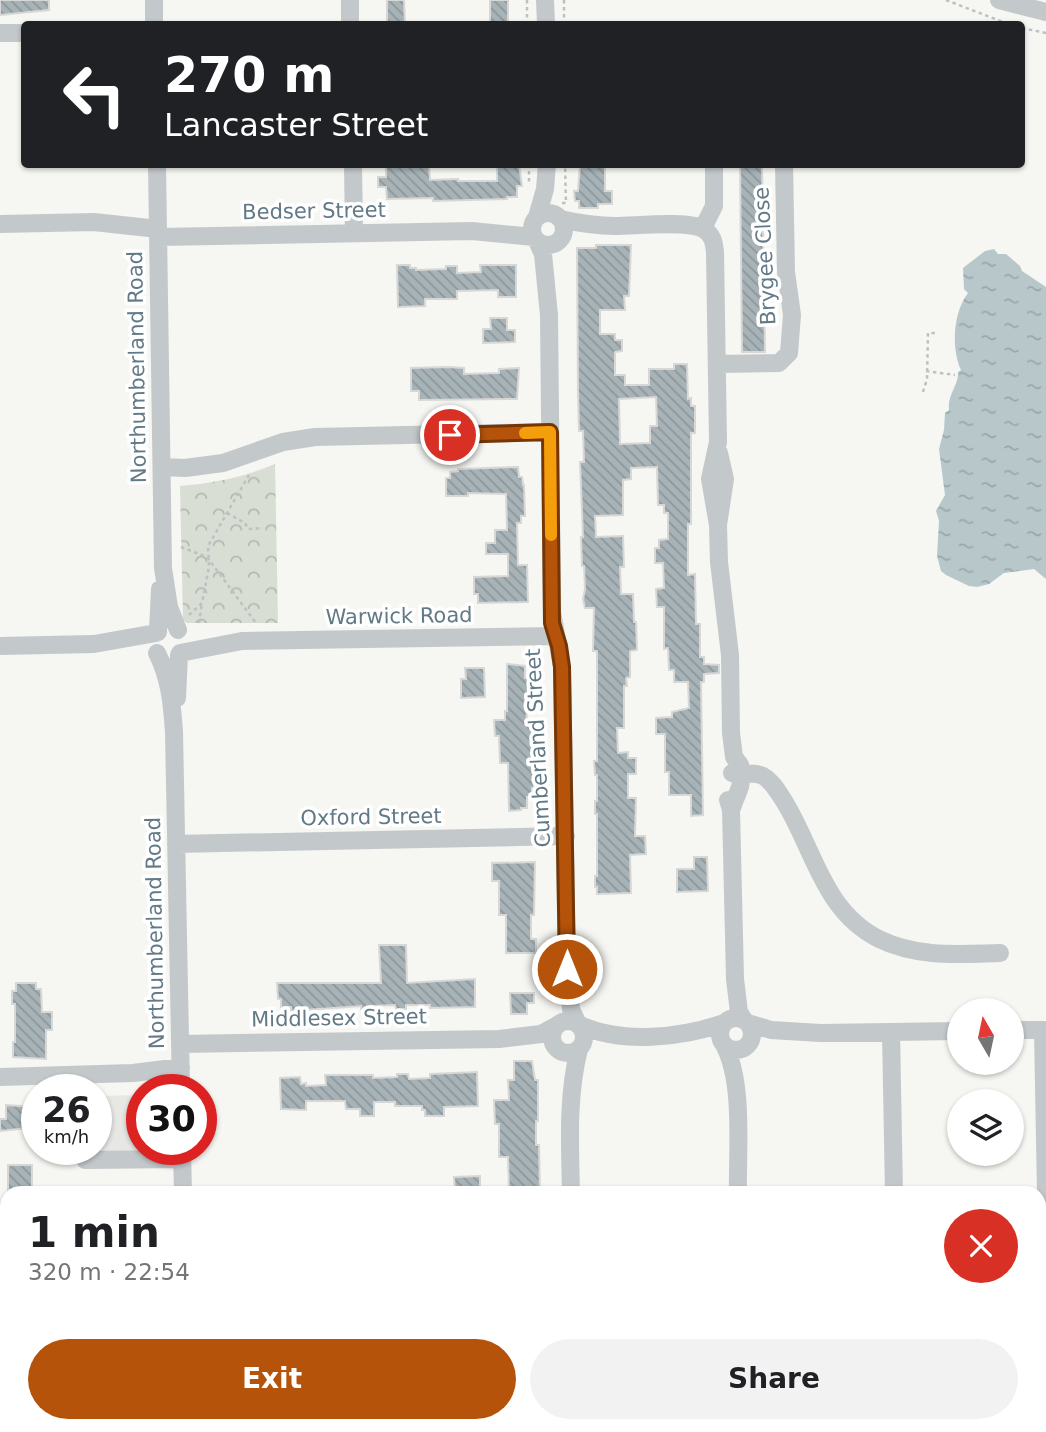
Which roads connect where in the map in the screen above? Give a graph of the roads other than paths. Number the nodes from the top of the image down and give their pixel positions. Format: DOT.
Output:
graph roads {
  1 [pos="154,0"];
  2 [pos="350,0"];
  3 [pos="545,0"];
  4 [pos="999,0"];
  5 [pos="1046,12"];
  6 [pos="154,21"];
  7 [pos="350,21"];
  8 [pos="545,21"];
  9 [pos="0,33"];
  10 [pos="21,33"];
  11 [pos="156,168"];
  12 [pos="352,168"];
  13 [pos="547,168"];
  14 [pos="547,168"];
  15 [pos="714,168"];
  16 [pos="784,168"];
  17 [pos="0,224"];
  18 [pos="158,225"];
  19 [pos="559,228"];
  20 [pos="703,228"];
  21 [pos="536,229"];
  22 [pos="354,233"];
  23 [pos="549,316"];
  24 [pos="717,364"];
  25 [pos="550,432"];
  26 [pos="162,467"];
  27 [pos="163,568"];
  28 [pos="180,627"];
  29 [pos="556,636"];
  30 [pos="157,642"];
  31 [pos="243,642"];
  32 [pos="0,646"];
  33 [pos="180,654"];
  34 [pos="174,733"];
  35 [pos="737,773"];
  36 [pos="566,836"];
  37 [pos="176,844"];
  38 [pos="1000,953"];
  39 [pos="567,969"];
  40 [pos="735,1022"];
  41 [pos="557,1025"];
  42 [pos="579,1025"];
  43 [pos="1024,1030"];
  44 [pos="1045,1030"];
  45 [pos="947,1031"];
  46 [pos="891,1032"];
  47 [pos="821,1033"];
  48 [pos="666,1035"];
  49 [pos="633,1036"];
  50 [pos="499,1039"];
  51 [pos="180,1044"];
  52 [pos="723,1045"];
  53 [pos="581,1047"];
  54 [pos="746,1047"];
  55 [pos="557,1048"];
  56 [pos="181,1074"];
  57 [pos="0,1077"];
  58 [pos="21,1078"];
  59 [pos="736,1082"];
  60 [pos="569,1104"];
  61 [pos="182,1165"];
  62 [pos="183,1186"];
  63 [pos="571,1186"];
  64 [pos="738,1186"];
  65 [pos="894,1186"];
  66 [pos="1046,1186"];
  1 -- 6 [label="street"];
  2 -- 7 [label="street"];
  3 -- 8 [label="street"];
  4 -- 5 [label="street"];
  9 -- 10 [label="street"];
  11 -- 18 [label="street, Northumberland Road"];
  12 -- 22 [label="street"];
  13 -- 19 [label="street, Cumberland Street"];
  14 -- 21 [label="street, Cumberland Street"];
  15 -- 20 [label="street"];
  16 -- 24 [label="street, Brygee Close"];
  17 -- 18 [label="street, Bedser Street"];
  18 -- 22 [label="street, Bedser Street"];
  18 -- 26 [label="street, Northumberland Road"];
  19 -- 20 [label="street"];
  19 -- 21 [label="street"];
  19 -- 21 [label="street"];
  19 -- 23 [label="street, Cumberland Street"];
  20 -- 24 [label="street"];
  21 -- 22 [label="street, Bedser Street"];
  21 -- 23 [label="street, Cumberland Street"];
  23 -- 25 [label="street, Cumberland Street"];
  24 -- 35 [label="street"];
  25 -- 26 [label="street"];
  25 -- 29 [label="street, Cumberland Street"];
  26 -- 27 [label="street, Northumberland Road"];
  27 -- 28 [label="street, Northumberland Road"];
  27 -- 30 [label="street, Northumberland Road"];
  28 -- 30 [label="street, Warwick Road"];
  28 -- 31 [label="street, Warwick Road"];
  28 -- 33 [label="street, Northumberland Road"];
  29 -- 31 [label="street, Warwick Road"];
  29 -- 36 [label="street, Cumberland Street"];
  30 -- 32 [label="street"];
  30 -- 33 [label="street, Warwick Road"];
  30 -- 34 [label="street, Northumberland Road"];
  31 -- 33 [label="street, Warwick Road"];
  33 -- 34 [label="street, Northumberland Road"];
  34 -- 37 [label="street, Northumberland Road"];
  35 -- 38 [label="street"];
  35 -- 40 [label="street"];
  36 -- 37 [label="street, Oxford Street"];
  36 -- 39 [label="street, Cumberland Street"];
  37 -- 51 [label="street, Northumberland Road"];
  39 -- 41 [label="street, Cumberland Street"];
  39 -- 42 [label="street, Cumberland Street"];
  40 -- 47 [label="street"];
  40 -- 48 [label="street"];
  40 -- 52 [label="street"];
  40 -- 54 [label="street"];
  41 -- 42 [label="street"];
  41 -- 50 [label="street, Middlesex Street"];
  41 -- 55 [label="street"];
  42 -- 49 [label="street"];
  42 -- 53 [label="street"];
  43 -- 44 [label="street"];
  44 -- 66 [label="street"];
  45 -- 46 [label="street"];
  46 -- 47 [label="street"];
  46 -- 65 [label="street"];
  47 -- 54 [label="street"];
  48 -- 49 [label="street"];
  48 -- 52 [label="street"];
  49 -- 53 [label="street"];
  50 -- 51 [label="street, Middlesex Street"];
  50 -- 55 [label="street, Middlesex Street"];
  51 -- 56 [label="street, Northumberland Road"];
  52 -- 54 [label="street"];
  52 -- 59 [label="street"];
  53 -- 55 [label="street"];
  53 -- 60 [label="street"];
  54 -- 59 [label="street"];
  55 -- 60 [label="street"];
  57 -- 58 [label="street"];
  59 -- 64 [label="street"];
  60 -- 63 [label="street"];
  61 -- 62 [label="street"];
}
